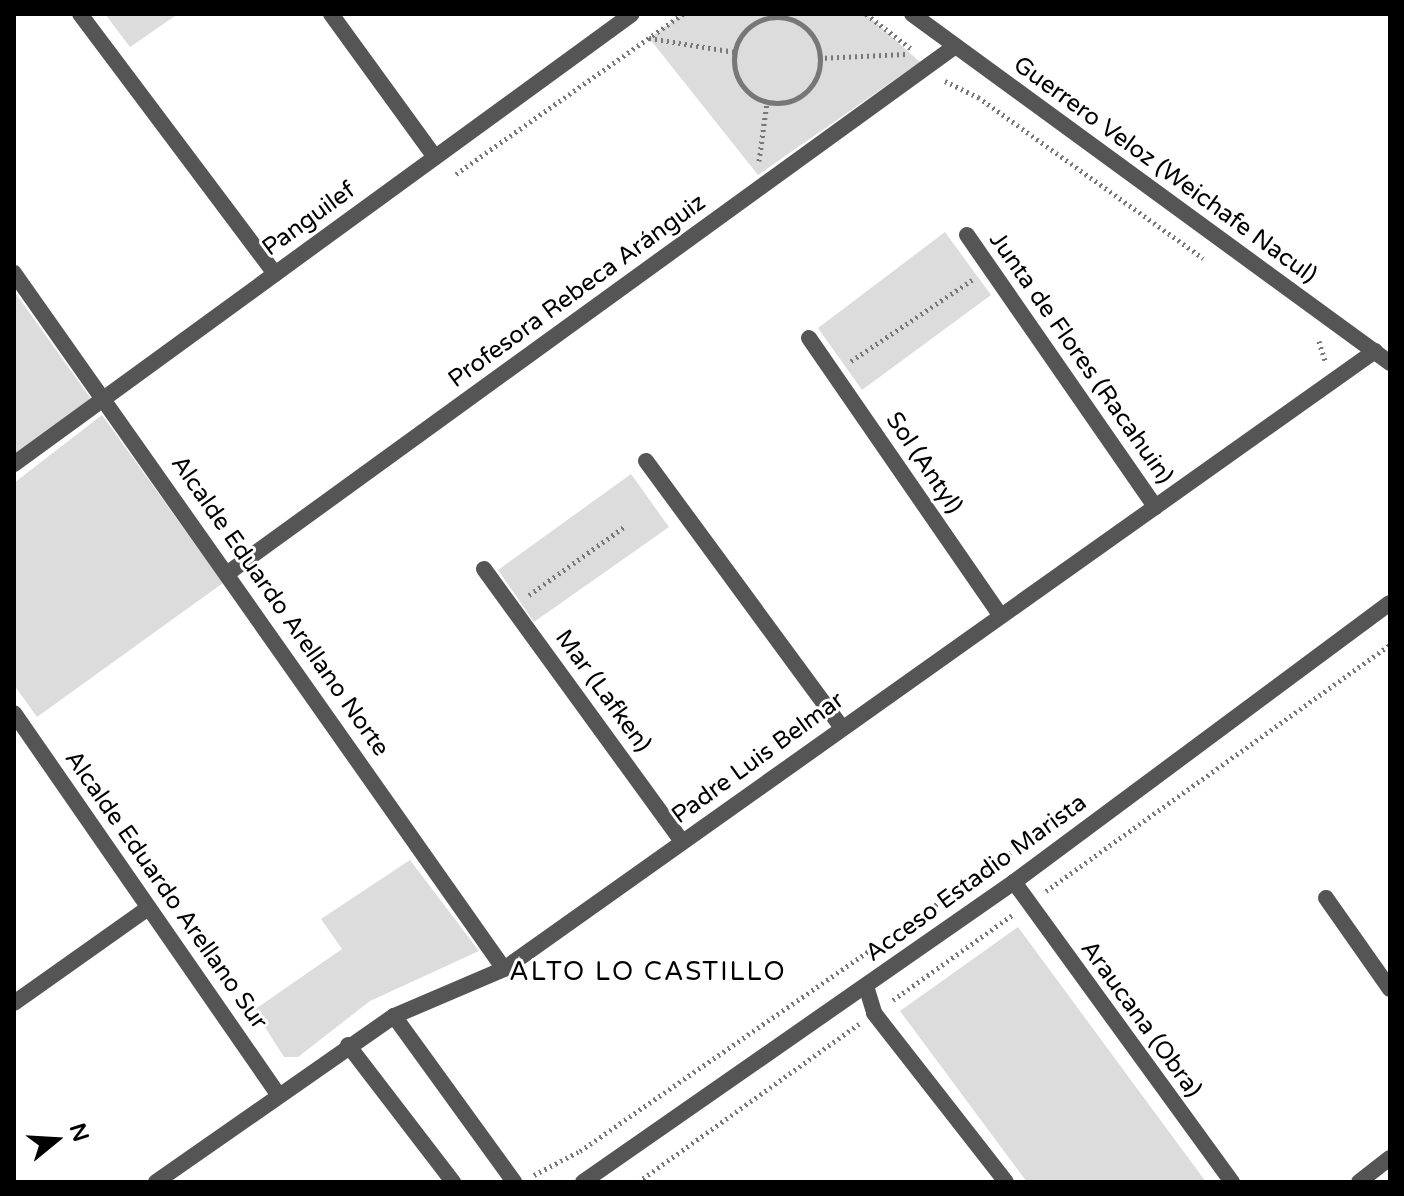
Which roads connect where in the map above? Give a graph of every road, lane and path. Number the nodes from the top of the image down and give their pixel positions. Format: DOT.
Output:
graph roads {
  1 [pos="80,14"];
  2 [pos="331,14"];
  3 [pos="632,14"];
  4 [pos="683,14"];
  5 [pos="912,14"];
  6 [pos="779,16"];
  7 [pos="649,38"];
  8 [pos="954,47"];
  9 [pos="735,52"];
  10 [pos="918,54"];
  11 [pos="819,58"];
  12 [pos="934,83"];
  13 [pos="767,102"];
  14 [pos="435,157"];
  15 [pos="758,175"];
  16 [pos="453,176"];
  17 [pos="967,235"];
  18 [pos="1209,262"];
  19 [pos="990,268"];
  20 [pos="14,273"];
  21 [pos="275,274"];
  22 [pos="1311,336"];
  23 [pos="809,338"];
  24 [pos="1375,351"];
  25 [pos="1390,363"];
  26 [pos="1322,369"];
  27 [pos="833,373"];
  28 [pos="104,399"];
  29 [pos="646,461"];
  30 [pos="14,464"];
  31 [pos="1155,507"];
  32 [pos="624,527"];
  33 [pos="484,569"];
  34 [pos="228,573"];
  35 [pos="1390,603"];
  36 [pos="512,607"];
  37 [pos="1000,615"];
  38 [pos="1390,645"];
  39 [pos="16,720"];
  40 [pos="842,728"];
  41 [pos="1030,839"];
  42 [pos="682,842"];
  43 [pos="1014,882"];
  44 [pos="1326,898"];
  45 [pos="1027,905"];
  46 [pos="148,908"];
  47 [pos="504,969"];
  48 [pos="866,986"];
  49 [pos="1390,989"];
  50 [pos="14,1003"];
  51 [pos="874,1013"];
  52 [pos="394,1016"];
  53 [pos="348,1045"];
  54 [pos="278,1094"];
  55 [pos="1390,1158"];
  56 [pos="156,1182"];
  57 [pos="453,1182"];
  58 [pos="517,1182"];
  59 [pos="583,1182"];
  60 [pos="638,1182"];
  61 [pos="1006,1182"];
  62 [pos="1232,1182"];
  63 [pos="1359,1182"];
  1 -- 21 [label="street"];
  2 -- 14 [label="street"];
  3 -- 14 [label="street, Panguilef"];
  4 -- 7 [label="path"];
  5 -- 8 [label="street, Guerrero Veloz (Weichafe Nacul)"];
  6 -- 9 [label="path"];
  6 -- 11 [label="path"];
  7 -- 9 [label="path"];
  7 -- 16 [label="path"];
  8 -- 24 [label="street, Guerrero Veloz (Weichafe Nacul)"];
  8 -- 34 [label="street, Profesora Rebeca Aránguiz"];
  9 -- 13 [label="path"];
  10 -- 11 [label="path"];
  11 -- 13 [label="path"];
  12 -- 18 [label="path"];
  13 -- 15 [label="path"];
  14 -- 21 [label="street, Panguilef"];
  17 -- 19 [label="street, Junta de Flores (Racahuin)"];
  19 -- 27 [label="path"];
  19 -- 31 [label="street, Junta de Flores (Racahuin)"];
  20 -- 28 [label="street, Alcalde Eduardo Arellano Norte"];
  21 -- 28 [label="street, Panguilef"];
  22 -- 26 [label="path"];
  23 -- 27 [label="street, Sol (Antyl)"];
  24 -- 25 [label="street, Guerrero Veloz (Weichafe Nacul)"];
  24 -- 31 [label="street, Padre Luis Belmar"];
  27 -- 37 [label="street, Sol (Antyl)"];
  28 -- 30 [label="street, Panguilef"];
  28 -- 34 [label="street, Alcalde Eduardo Arellano Norte"];
  29 -- 40 [label="street"];
  31 -- 37 [label="street, Padre Luis Belmar"];
  32 -- 36 [label="path"];
  33 -- 36 [label="street, Mar (Lafken)"];
  34 -- 47 [label="street, Alcalde Eduardo Arellano Norte"];
  35 -- 43 [label="street, Acceso Estadio Marista"];
  36 -- 42 [label="street, Mar (Lafken)"];
  37 -- 40 [label="street, Padre Luis Belmar"];
  38 -- 45 [label="path"];
  39 -- 46 [label="street, Alcalde Eduardo Arellano Sur"];
  40 -- 42 [label="street, Padre Luis Belmar"];
  41 -- 58 [label="path"];
  42 -- 47 [label="street, Padre Luis Belmar"];
  43 -- 45 [label="street, Araucana (Obra)"];
  43 -- 48 [label="street, Acceso Estadio Marista"];
  44 -- 49 [label="street"];
  45 -- 51 [label="path"];
  45 -- 62 [label="street, Araucana (Obra)"];
  46 -- 50 [label="street"];
  46 -- 54 [label="street, Alcalde Eduardo Arellano Sur"];
  47 -- 52 [label="street, Padre Luis Belmar"];
  48 -- 51 [label="street"];
  48 -- 59 [label="street, Acceso Estadio Marista"];
  51 -- 60 [label="path"];
  51 -- 61 [label="street"];
  52 -- 53 [label="street, Padre Luis Belmar"];
  52 -- 58 [label="street"];
  53 -- 54 [label="street, Padre Luis Belmar"];
  53 -- 57 [label="street"];
  54 -- 56 [label="street, Padre Luis Belmar"];
  55 -- 63 [label="street"];
}
